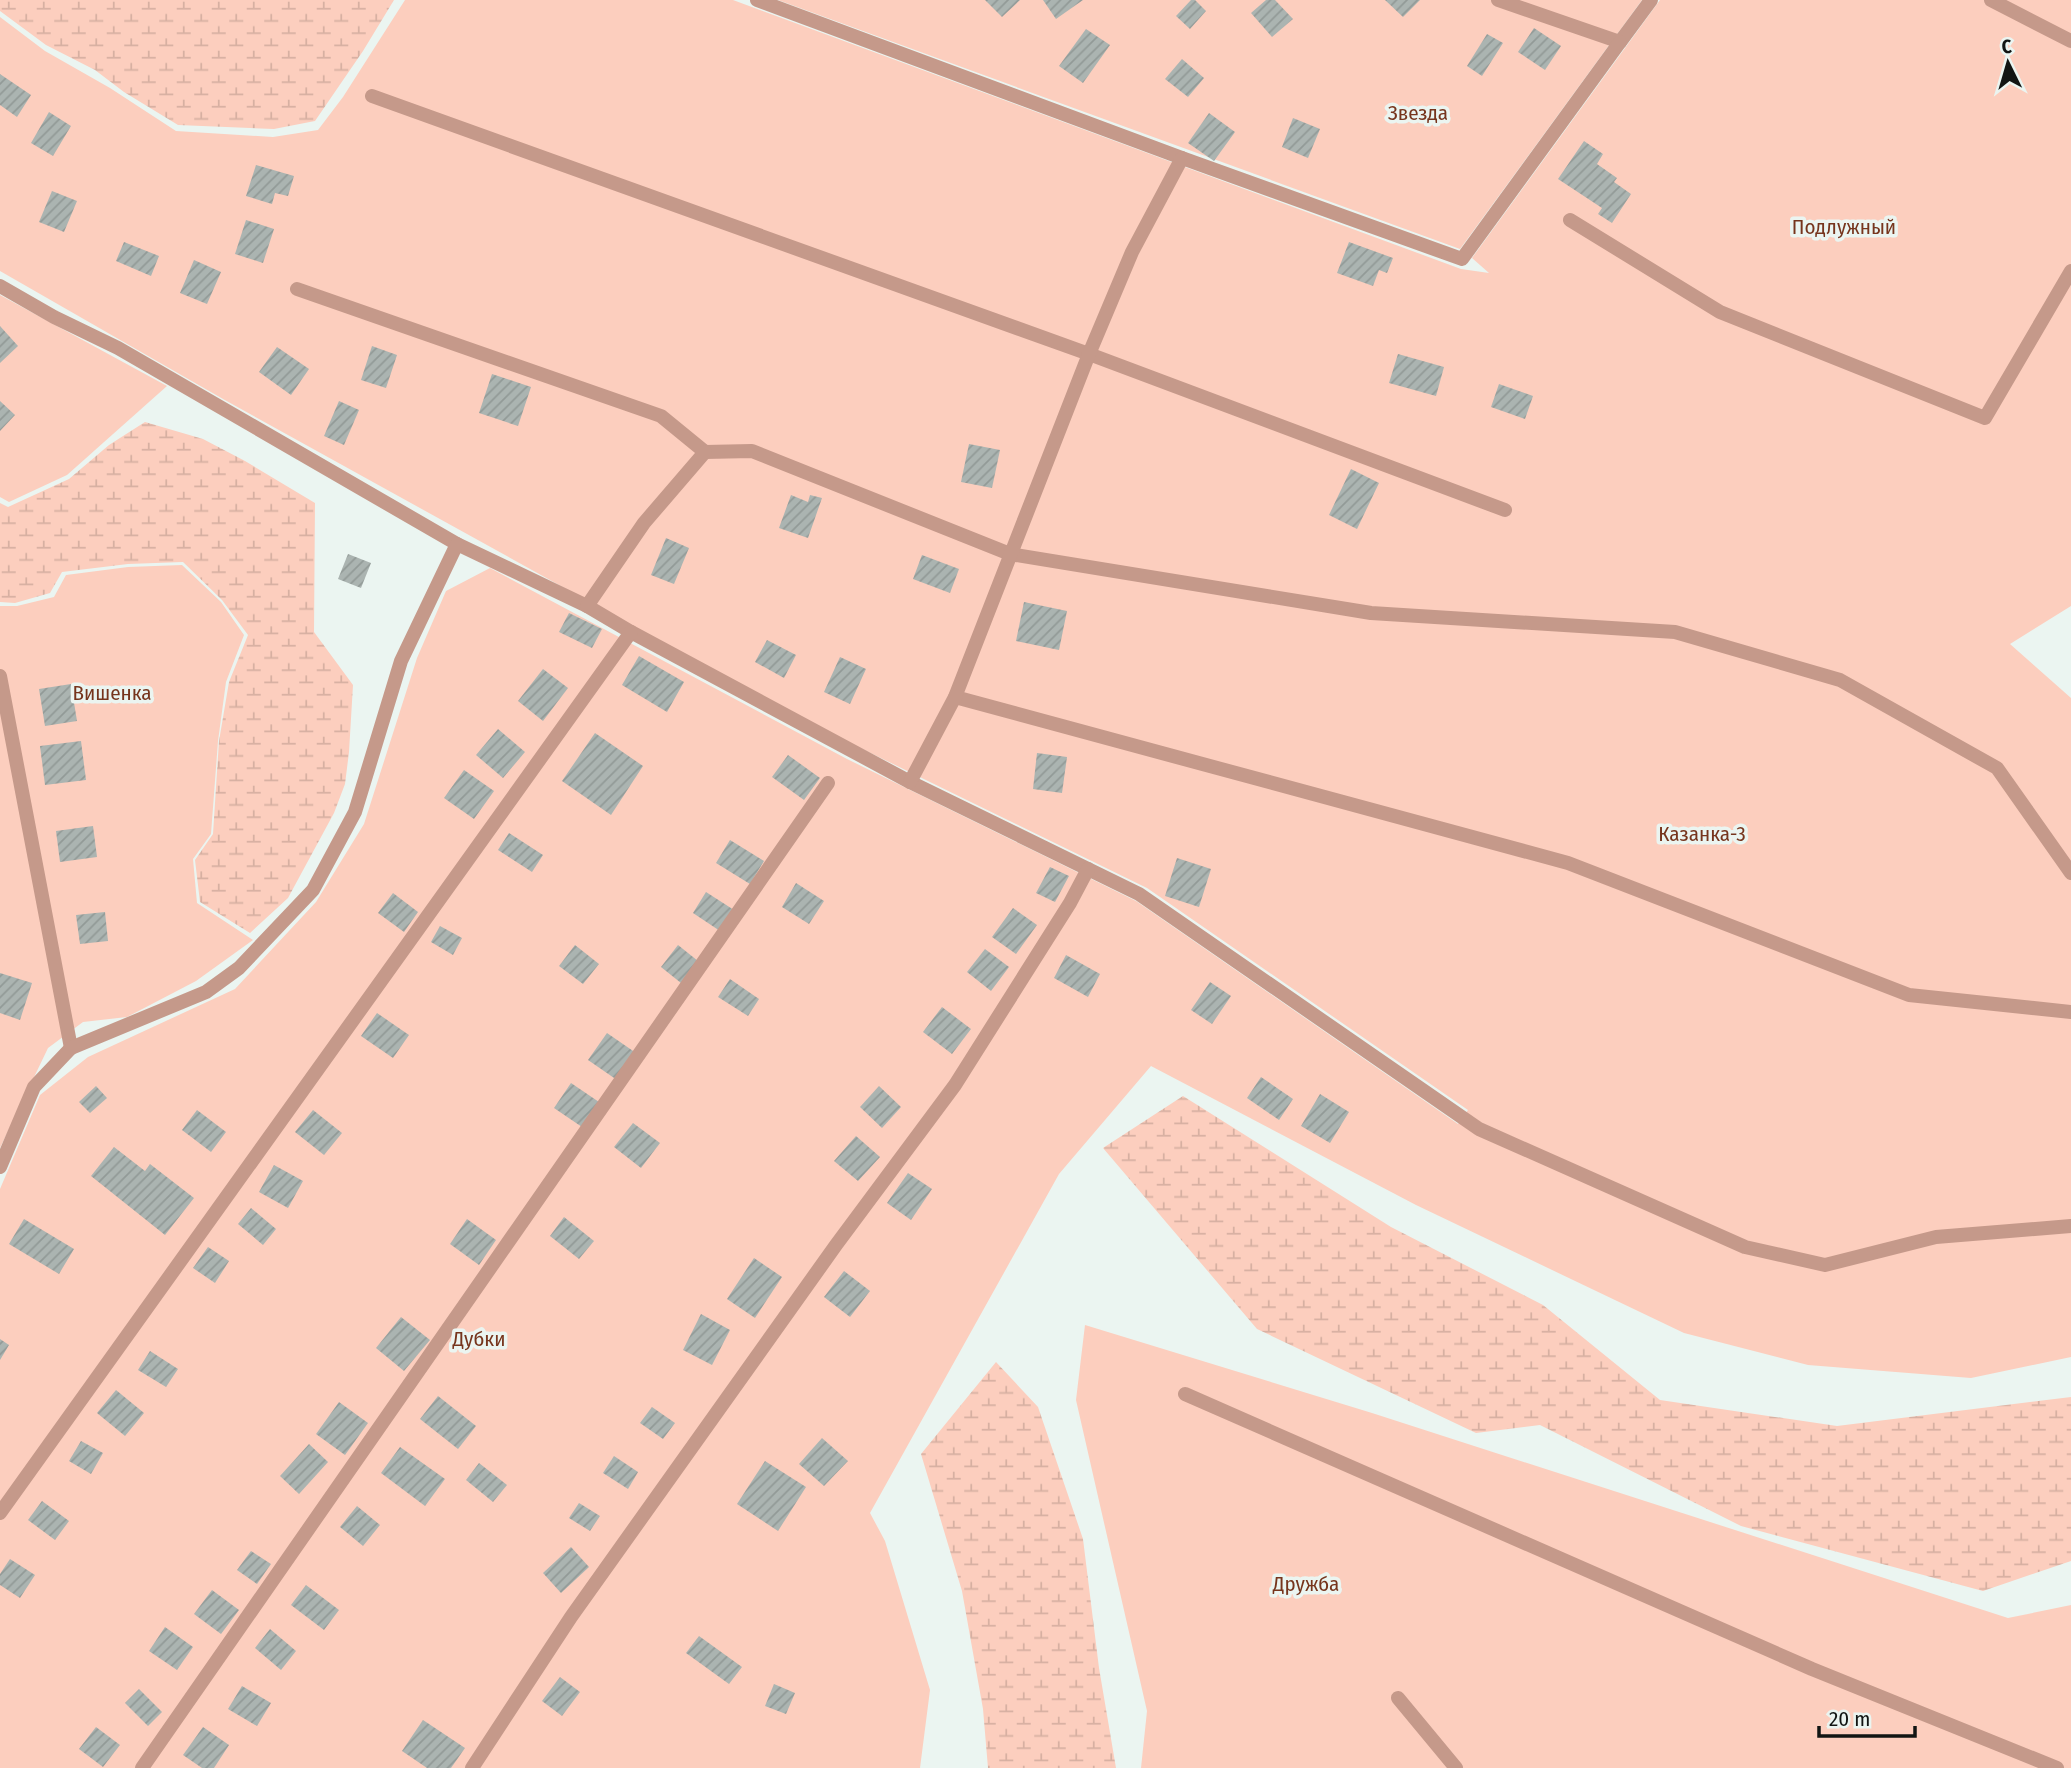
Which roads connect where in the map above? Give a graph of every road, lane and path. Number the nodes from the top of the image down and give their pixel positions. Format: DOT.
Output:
graph roads {
  1 [pos="757,0"];
  2 [pos="1498,0"];
  3 [pos="1651,0"];
  4 [pos="1991,0"];
  5 [pos="2071,41"];
  6 [pos="1620,42"];
  7 [pos="372,96"];
  8 [pos="1182,158"];
  9 [pos="1570,220"];
  10 [pos="2071,271"];
  11 [pos="0,286"];
  12 [pos="297,289"];
  13 [pos="1089,354"];
  14 [pos="705,452"];
  15 [pos="1505,510"];
  16 [pos="457,544"];
  17 [pos="1010,554"];
  18 [pos="587,606"];
  19 [pos="631,632"];
  20 [pos="0,676"];
  21 [pos="955,697"];
  22 [pos="910,782"];
  23 [pos="828,783"];
  24 [pos="1088,869"];
  25 [pos="2071,873"];
  26 [pos="2071,1012"];
  27 [pos="71,1048"];
  28 [pos="0,1167"];
  29 [pos="2071,1226"];
  30 [pos="1185,1394"];
  31 [pos="0,1513"];
  32 [pos="1398,1698"];
  33 [pos="142,1768"];
  34 [pos="472,1768"];
  35 [pos="1456,1768"];
  36 [pos="2057,1768"];
  1 -- 8 [label="lane"];
  2 -- 6 [label="lane"];
  3 -- 6 [label="lane"];
  4 -- 5 [label="lane"];
  6 -- 8 [label="lane"];
  7 -- 13 [label="lane"];
  8 -- 13 [label="lane"];
  9 -- 10 [label="lane"];
  11 -- 16 [label="lane"];
  12 -- 14 [label="lane"];
  13 -- 15 [label="lane"];
  13 -- 17 [label="lane"];
  14 -- 17 [label="lane"];
  14 -- 18 [label="lane"];
  16 -- 18 [label="lane"];
  16 -- 27 [label="lane"];
  17 -- 21 [label="lane"];
  17 -- 25 [label="lane"];
  18 -- 19 [label="lane"];
  19 -- 22 [label="lane"];
  19 -- 31 [label="lane"];
  20 -- 27 [label="lane"];
  21 -- 22 [label="lane"];
  21 -- 26 [label="lane"];
  22 -- 24 [label="lane"];
  23 -- 33 [label="lane"];
  24 -- 29 [label="lane"];
  24 -- 34 [label="lane"];
  27 -- 28 [label="lane"];
  30 -- 36 [label="lane"];
  32 -- 35 [label="lane"];
}
